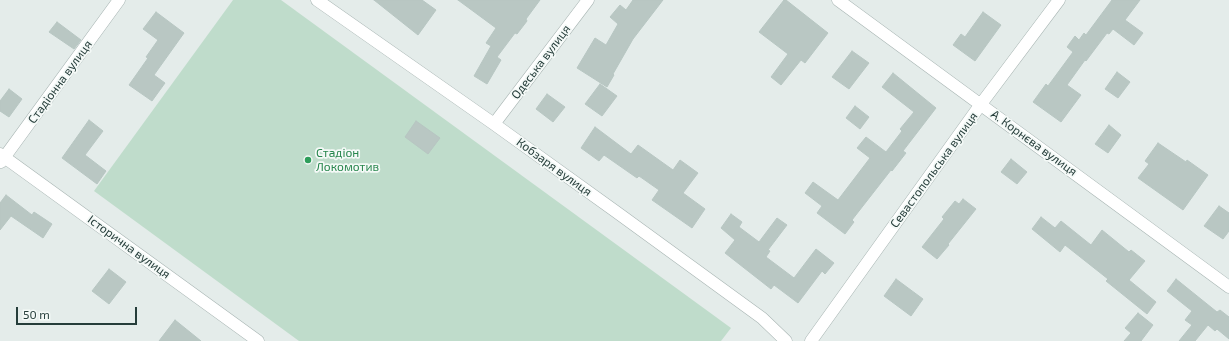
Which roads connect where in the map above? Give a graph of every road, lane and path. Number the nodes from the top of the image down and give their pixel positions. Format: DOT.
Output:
graph roads {
  1 [pos="119,0"];
  2 [pos="317,0"];
  3 [pos="588,0"];
  4 [pos="838,0"];
  5 [pos="1059,0"];
  6 [pos="981,104"];
  7 [pos="494,124"];
  8 [pos="2,158"];
  9 [pos="1229,287"];
  10 [pos="258,341"];
  11 [pos="786,341"];
  12 [pos="812,341"];
  1 -- 8 [label="street, Стадіонна вулиця"];
  2 -- 7 [label="street, Кобзаря вулиця"];
  3 -- 7 [label="street, Одеська вулиця"];
  4 -- 6 [label="street, А. Корнєва вулиця"];
  5 -- 6 [label="street, Севастопольська вулиця"];
  6 -- 9 [label="street, А. Корнєва вулиця"];
  6 -- 12 [label="street, Севастопольська вулиця"];
  7 -- 11 [label="street, Кобзаря вулиця"];
  8 -- 10 [label="street, Історична вулиця"];
}
